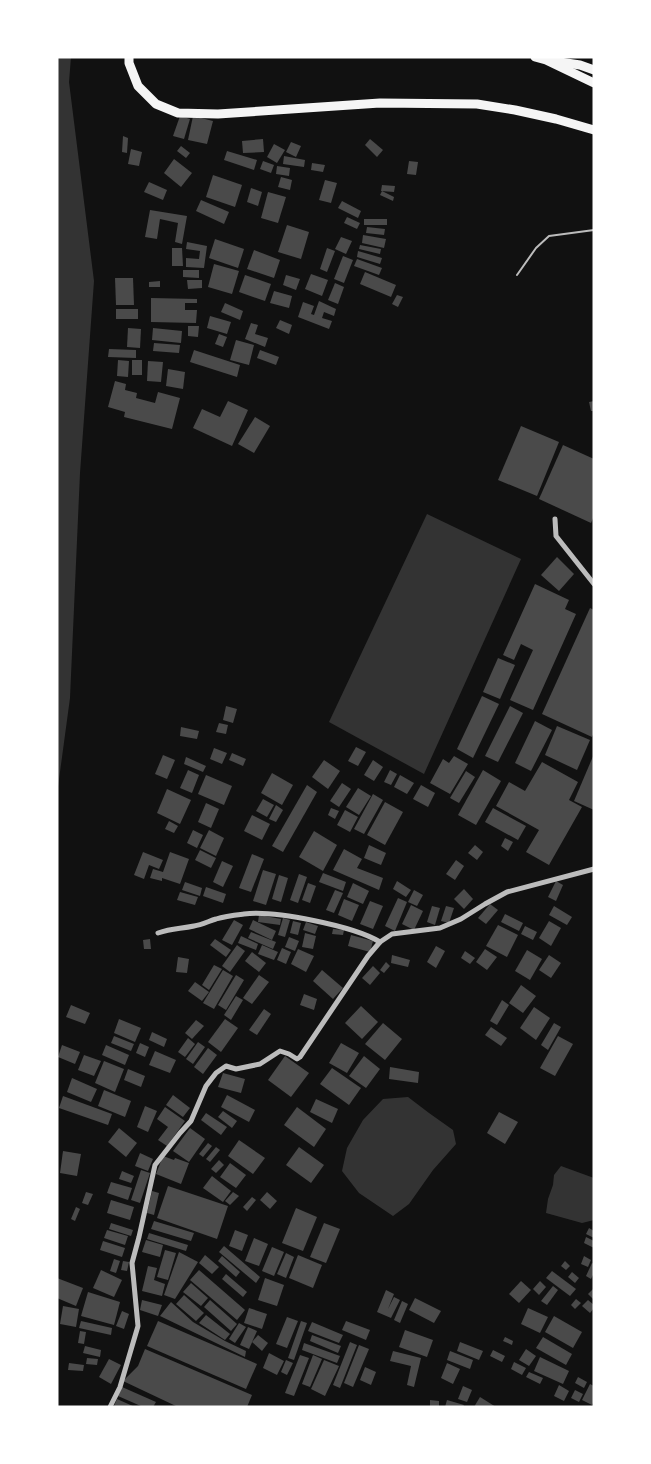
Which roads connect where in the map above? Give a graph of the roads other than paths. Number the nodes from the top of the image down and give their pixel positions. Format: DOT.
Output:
graph roads {
  1 [pos="129,57"];
  2 [pos="535,57"];
  3 [pos="546,60"];
  4 [pos="594,70"];
  5 [pos="594,83"];
  6 [pos="594,130"];
  7 [pos="594,230"];
  8 [pos="517,274"];
  9 [pos="555,519"];
  10 [pos="594,584"];
  11 [pos="594,869"];
  12 [pos="158,933"];
  13 [pos="380,942"];
  14 [pos="110,1407"];
  1 -- 6 [label="highway"];
  2 -- 3 [label="highway"];
  3 -- 4 [label="highway"];
  3 -- 5 [label="highway"];
  7 -- 8 [label="lane"];
  9 -- 10 [label="street"];
  11 -- 13 [label="street"];
  12 -- 13 [label="street"];
  13 -- 14 [label="street"];
}
